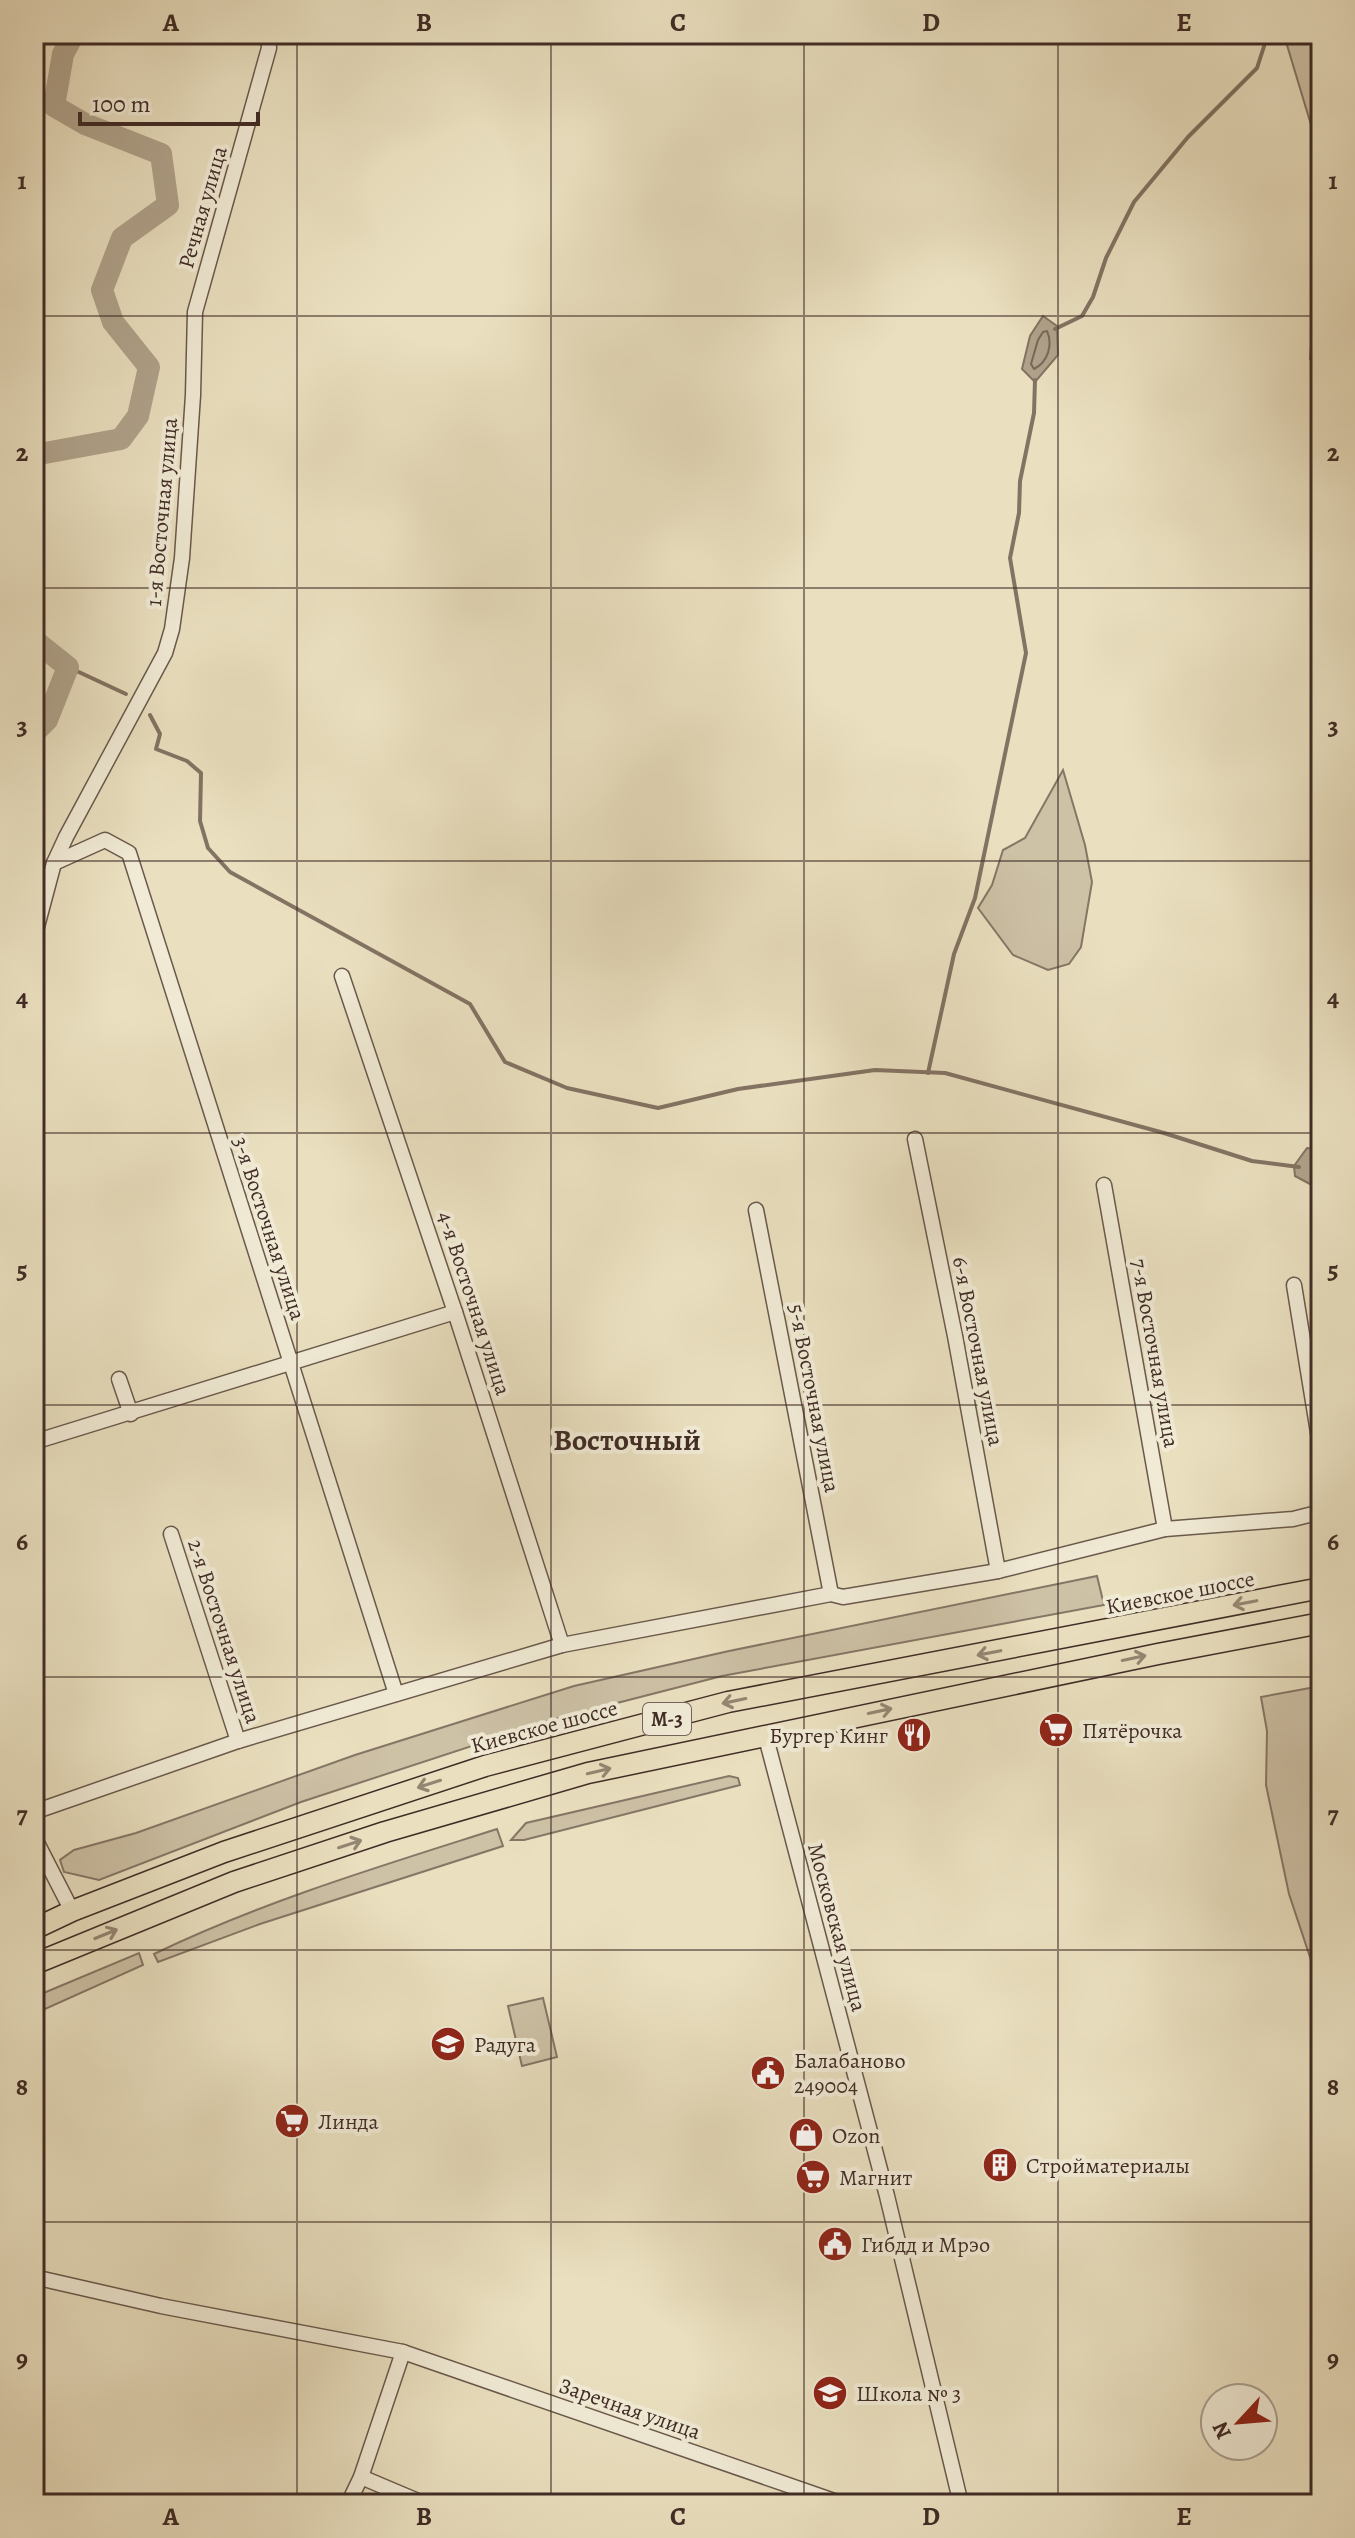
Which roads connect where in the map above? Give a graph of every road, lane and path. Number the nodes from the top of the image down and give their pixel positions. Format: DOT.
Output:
graph roads {
  1 [pos="268,34"];
  2 [pos="193,395"];
  3 [pos="54,863"];
  4 [pos="34,938"];
  5 [pos="342,976"];
  6 [pos="915,1139"];
  7 [pos="1104,1185"];
  8 [pos="756,1210"];
  9 [pos="1294,1285"];
  10 [pos="455,1312"];
  11 [pos="290,1363"];
  12 [pos="119,1379"];
  13 [pos="131,1414"];
  14 [pos="34,1442"];
  15 [pos="1321,1451"];
  16 [pos="1321,1512"];
  17 [pos="1165,1529"];
  18 [pos="171,1534"];
  19 [pos="998,1571"];
  20 [pos="1321,1588"];
  21 [pos="831,1594"];
  22 [pos="1321,1623"];
  23 [pos="562,1645"];
  24 [pos="396,1694"];
  25 [pos="765,1734"];
  26 [pos="238,1741"];
  27 [pos="485,1766"];
  28 [pos="498,1798"];
  29 [pos="34,1812"];
  30 [pos="34,1837"];
  31 [pos="72,1911"];
  32 [pos="34,1929"];
  33 [pos="34,1964"];
  34 [pos="34,2277"];
  35 [pos="403,2352"];
  36 [pos="361,2477"];
  37 [pos="348,2504"];
  38 [pos="425,2504"];
  39 [pos="843,2504"];
  40 [pos="961,2504"];
  1 -- 2 [label="street, Речная улица"];
  2 -- 3 [label="street, 1-я Восточная улица"];
  3 -- 4 [label="street, 1-я Восточная улица"];
  3 -- 11 [label="street, 3-я Восточная улица"];
  5 -- 10 [label="street, 4-я Восточная улица"];
  6 -- 19 [label="street, 6-я Восточная улица"];
  7 -- 17 [label="street, 7-я Восточная улица"];
  8 -- 21 [label="street, 5-я Восточная улица"];
  9 -- 15 [label="street"];
  10 -- 11 [label="street"];
  10 -- 23 [label="street, 4-я Восточная улица"];
  11 -- 13 [label="street"];
  11 -- 24 [label="street, 3-я Восточная улица"];
  12 -- 13 [label="street"];
  13 -- 14 [label="street"];
  16 -- 17 [label="street"];
  17 -- 19 [label="street"];
  18 -- 26 [label="street, 2-я Восточная улица"];
  19 -- 21 [label="street"];
  20 -- 27 [label="highway, Киевское шоссе / М-3, one-way"];
  21 -- 23 [label="street"];
  25 -- 22 [label="highway, М-3, one-way"];
  23 -- 24 [label="street"];
  24 -- 26 [label="street"];
  28 -- 25 [label="highway, М-3, one-way"];
  25 -- 40 [label="street, Московская улица"];
  26 -- 29 [label="street"];
  27 -- 28 [label="highway"];
  27 -- 31 [label="highway, Киевское шоссе / М-3, one-way"];
  33 -- 28 [label="highway, М-3, one-way"];
  30 -- 31 [label="street"];
  31 -- 32 [label="highway, Киевское шоссе / М-3"];
  34 -- 35 [label="street, Заречная улица"];
  35 -- 36 [label="street"];
  35 -- 39 [label="street, Заречная улица"];
  36 -- 37 [label="street"];
  36 -- 38 [label="street"];
}
